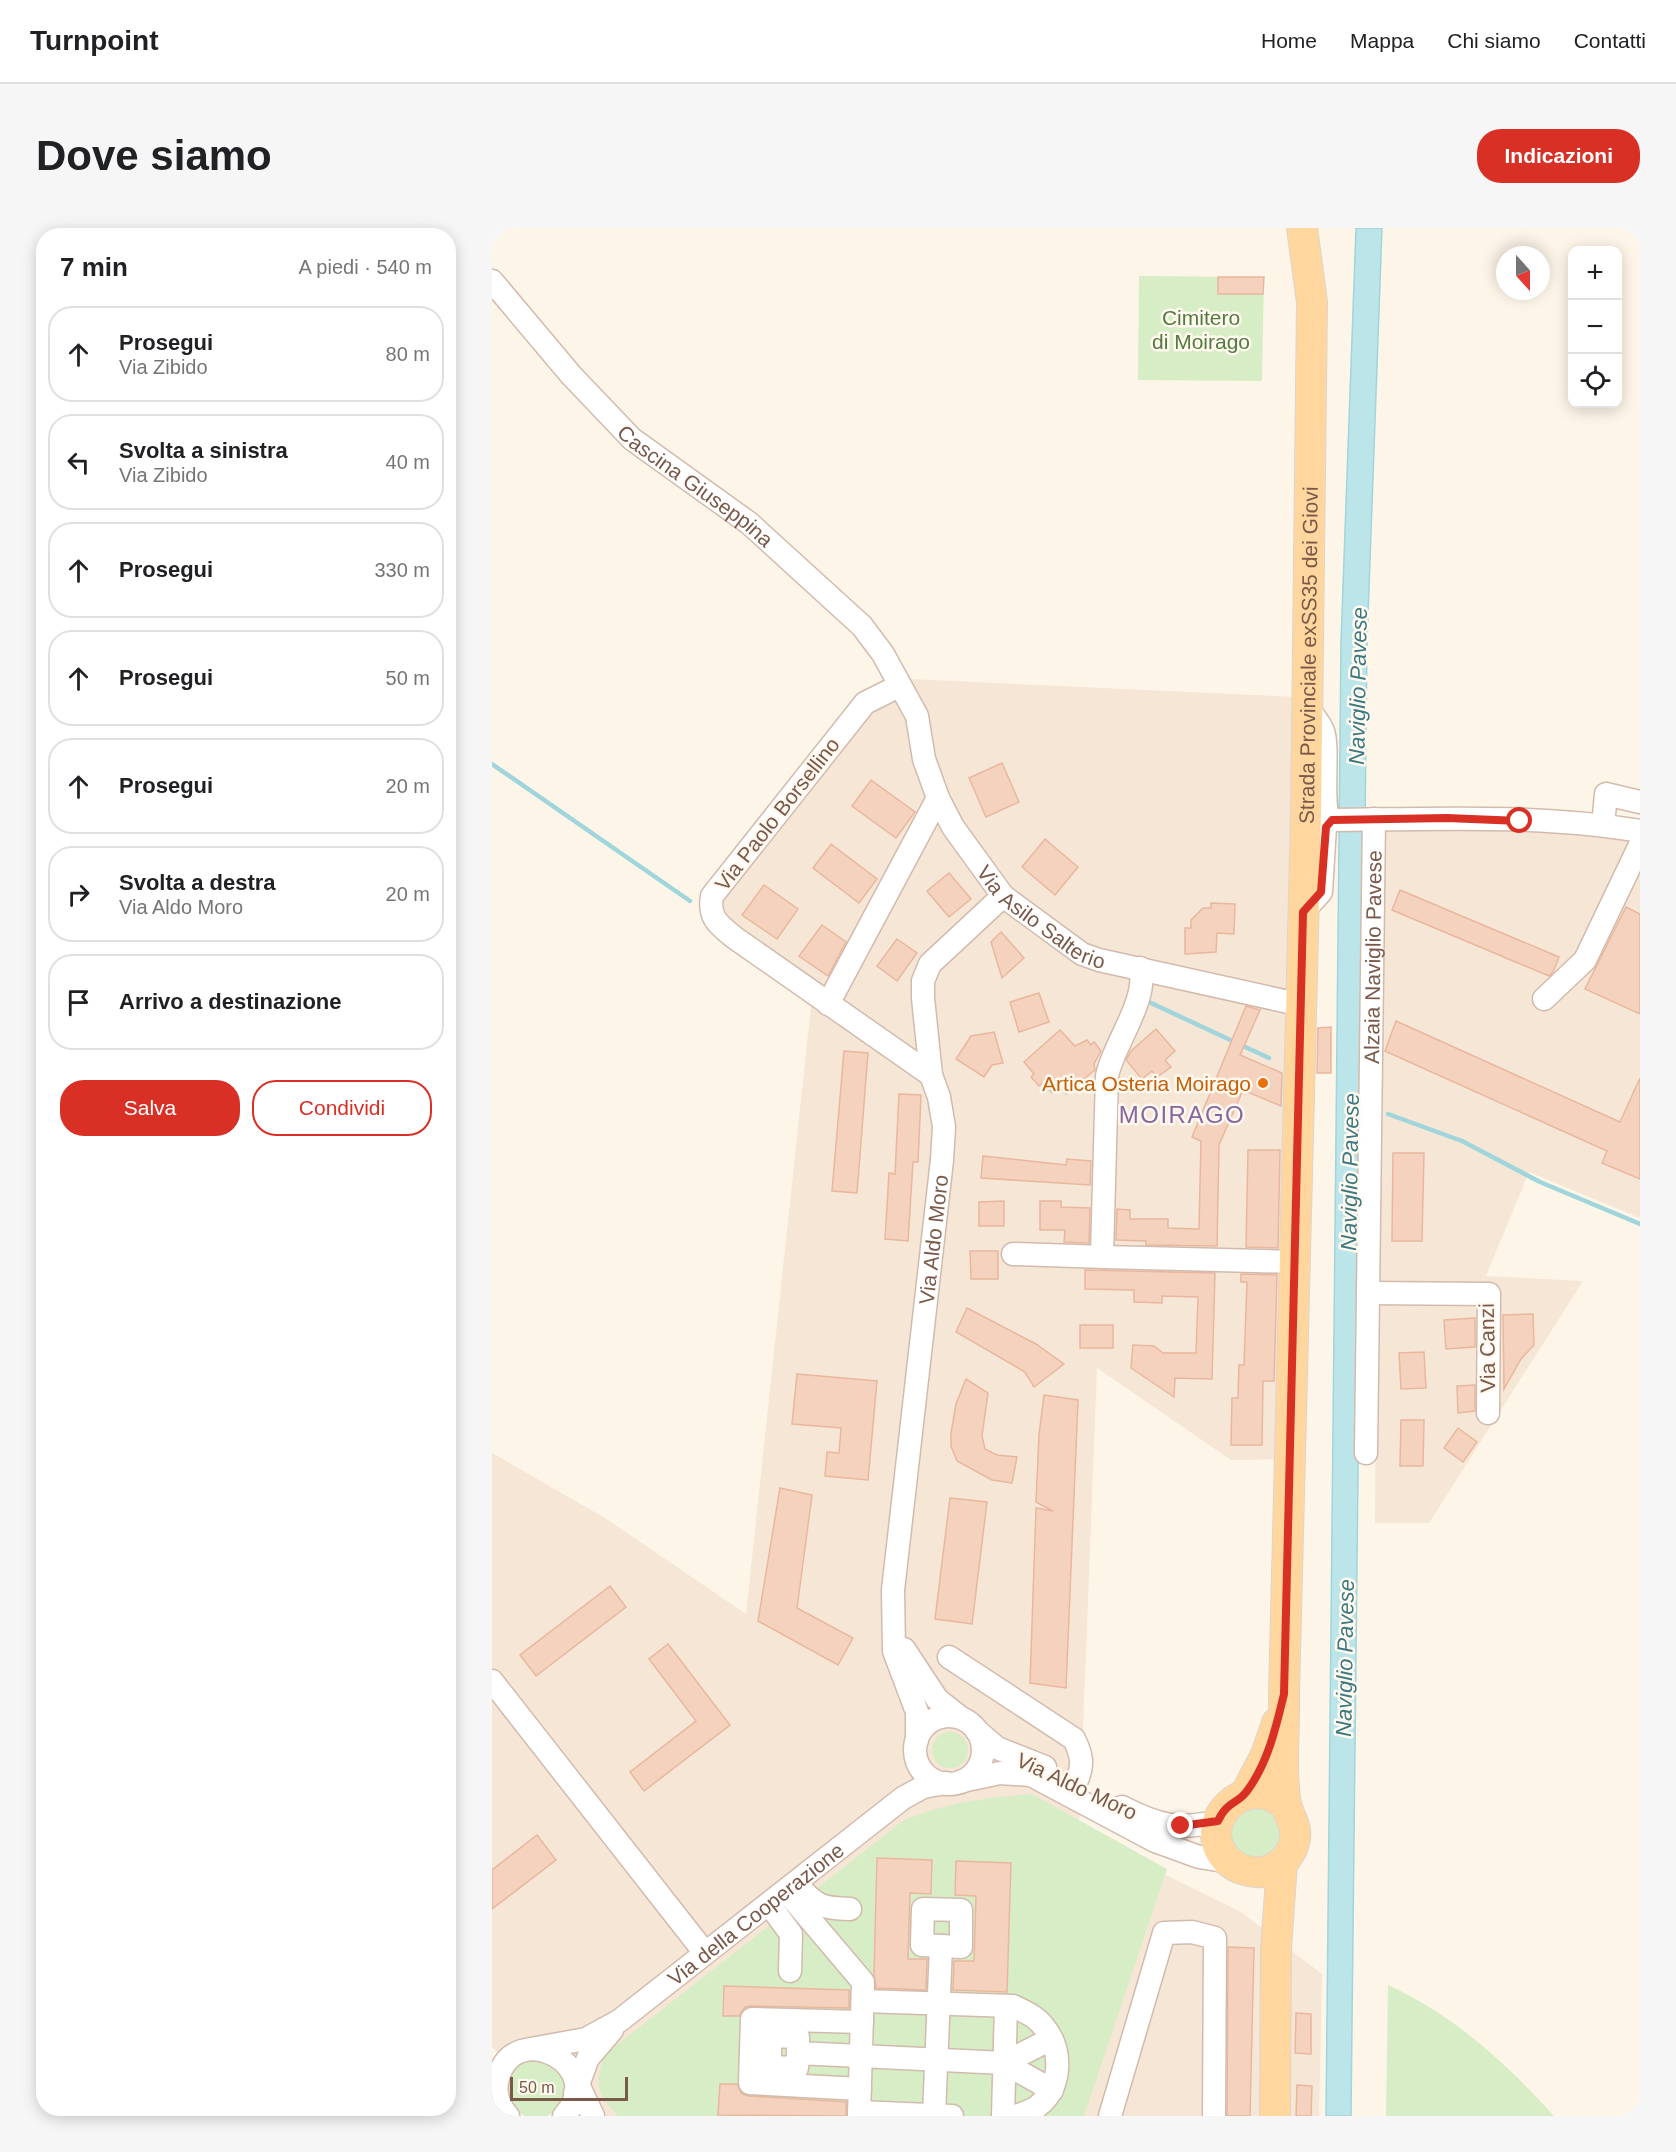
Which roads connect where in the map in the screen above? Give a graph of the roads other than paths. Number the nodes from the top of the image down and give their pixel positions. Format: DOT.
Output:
graph roads {
  1 [pos="1302,228"];
  2 [pos="492,281"];
  3 [pos="899,686"];
  4 [pos="1307,707"];
  5 [pos="938,798"];
  6 [pos="1640,802"];
  7 [pos="1374,819"];
  8 [pos="1332,820"];
  9 [pos="1604,825"];
  10 [pos="1640,831"];
  11 [pos="1640,845"];
  12 [pos="1003,896"];
  13 [pos="1303,912"];
  14 [pos="1140,968"];
  15 [pos="1544,999"];
  16 [pos="828,1004"];
  17 [pos="1302,1005"];
  18 [pos="932,1075"];
  19 [pos="1013,1254"];
  20 [pos="1105,1257"];
  21 [pos="1296,1262"];
  22 [pos="1368,1293"];
  23 [pos="1488,1413"];
  24 [pos="1366,1453"];
  25 [pos="892,1617"];
  26 [pos="949,1657"];
  27 [pos="492,1681"];
  28 [pos="1284,1694"];
  29 [pos="969,1725"];
  30 [pos="916,1746"];
  31 [pos="954,1782"];
  32 [pos="1076,1782"];
  33 [pos="1245,1795"];
  34 [pos="893,1805"];
  35 [pos="1287,1807"];
  36 [pos="1218,1821"];
  37 [pos="1282,1863"];
  38 [pos="1236,1866"];
  39 [pos="784,1893"];
  40 [pos="850,1909"];
  41 [pos="941,1946"];
  42 [pos="1275,1949"];
  43 [pos="705,1953"];
  44 [pos="790,1971"];
  45 [pos="938,2003"];
  46 [pos="1006,2006"];
  47 [pos="862,2011"];
  48 [pos="619,2021"];
  49 [pos="816,2021"];
  50 [pos="1051,2039"];
  51 [pos="531,2049"];
  52 [pos="783,2052"];
  53 [pos="861,2057"];
  54 [pos="936,2060"];
  55 [pos="1005,2063"];
  56 [pos="814,2086"];
  57 [pos="860,2089"];
  58 [pos="1052,2090"];
  59 [pos="572,2092"];
  60 [pos="500,2111"];
  61 [pos="859,2114"];
  62 [pos="594,2116"];
  63 [pos="940,2116"];
  64 [pos="1003,2116"];
  65 [pos="1016,2116"];
  66 [pos="1110,2116"];
  67 [pos="1214,2116"];
  68 [pos="1275,2116"];
  1 -- 4 [label="main road, Strada Provinciale exSS35 dei Giovi"];
  2 -- 3 [label="street, Cascina Giuseppina"];
  3 -- 5 [label="street, Via Asilo Salterio"];
  3 -- 16 [label="street, Via Paolo Borsellino"];
  4 -- 8 [label="street"];
  4 -- 13 [label="main road, Strada Provinciale exSS35 dei Giovi"];
  5 -- 12 [label="street, Via Asilo Salterio"];
  5 -- 16 [label="street"];
  6 -- 9 [label="street"];
  7 -- 8 [label="street"];
  7 -- 9 [label="street"];
  7 -- 22 [label="street, Alzaia Naviglio Pavese"];
  8 -- 13 [label="street"];
  9 -- 10 [label="street"];
  11 -- 15 [label="street"];
  12 -- 14 [label="street, Via Asilo Salterio"];
  12 -- 18 [label="street, Via Aldo Moro"];
  13 -- 17 [label="main road, Strada Provinciale exSS35 dei Giovi"];
  14 -- 17 [label="street, Via Asilo Salterio"];
  14 -- 20 [label="street"];
  16 -- 18 [label="street, Via Paolo Borsellino"];
  17 -- 21 [label="main road, Strada Provinciale exSS35 dei Giovi"];
  18 -- 25 [label="street, Via Aldo Moro"];
  19 -- 20 [label="street"];
  20 -- 21 [label="street"];
  21 -- 28 [label="main road, Strada Provinciale exSS35 dei Giovi"];
  22 -- 23 [label="street, Via Canzi"];
  22 -- 24 [label="street, Alzaia Naviglio Pavese"];
  25 -- 29 [label="street, Via Aldo Moro"];
  25 -- 30 [label="street, Via Aldo Moro"];
  26 -- 32 [label="street"];
  27 -- 43 [label="street"];
  28 -- 33 [label="main road"];
  28 -- 35 [label="main road"];
  29 -- 30 [label="street"];
  29 -- 31 [label="street"];
  29 -- 32 [label="street, Via Aldo Moro"];
  30 -- 31 [label="street"];
  30 -- 34 [label="street, Via della Cooperazione"];
  31 -- 34 [label="street, Via della Cooperazione"];
  31 -- 38 [label="street, Via Aldo Moro"];
  32 -- 36 [label="street, Via Aldo Moro"];
  33 -- 35 [label="main road"];
  33 -- 36 [label="main road"];
  34 -- 39 [label="street, Via della Cooperazione"];
  35 -- 37 [label="main road"];
  36 -- 38 [label="main road"];
  37 -- 38 [label="main road"];
  37 -- 42 [label="main road"];
  38 -- 42 [label="main road"];
  39 -- 40 [label="street"];
  39 -- 43 [label="street, Via della Cooperazione"];
  39 -- 44 [label="street"];
  39 -- 47 [label="street"];
  41 -- 45 [label="street"];
  42 -- 68 [label="main road"];
  43 -- 48 [label="street, Via della Cooperazione"];
  45 -- 46 [label="street"];
  45 -- 47 [label="street"];
  45 -- 54 [label="street"];
  46 -- 50 [label="street"];
  46 -- 55 [label="street"];
  47 -- 49 [label="street"];
  47 -- 53 [label="street"];
  48 -- 51 [label="street, Via della Cooperazione"];
  48 -- 59 [label="street, Via della Cooperazione"];
  49 -- 52 [label="street"];
  49 -- 52 [label="street"];
  50 -- 55 [label="street"];
  50 -- 58 [label="street"];
  51 -- 59 [label="street"];
  51 -- 60 [label="street"];
  52 -- 53 [label="street"];
  52 -- 56 [label="street"];
  52 -- 56 [label="street"];
  53 -- 54 [label="street"];
  53 -- 57 [label="street"];
  54 -- 55 [label="street"];
  54 -- 63 [label="street"];
  55 -- 58 [label="street"];
  55 -- 64 [label="street"];
  56 -- 57 [label="street"];
  57 -- 61 [label="street"];
  58 -- 65 [label="street"];
  59 -- 62 [label="street"];
  61 -- 63 [label="street"];
  66 -- 67 [label="street"];
}
